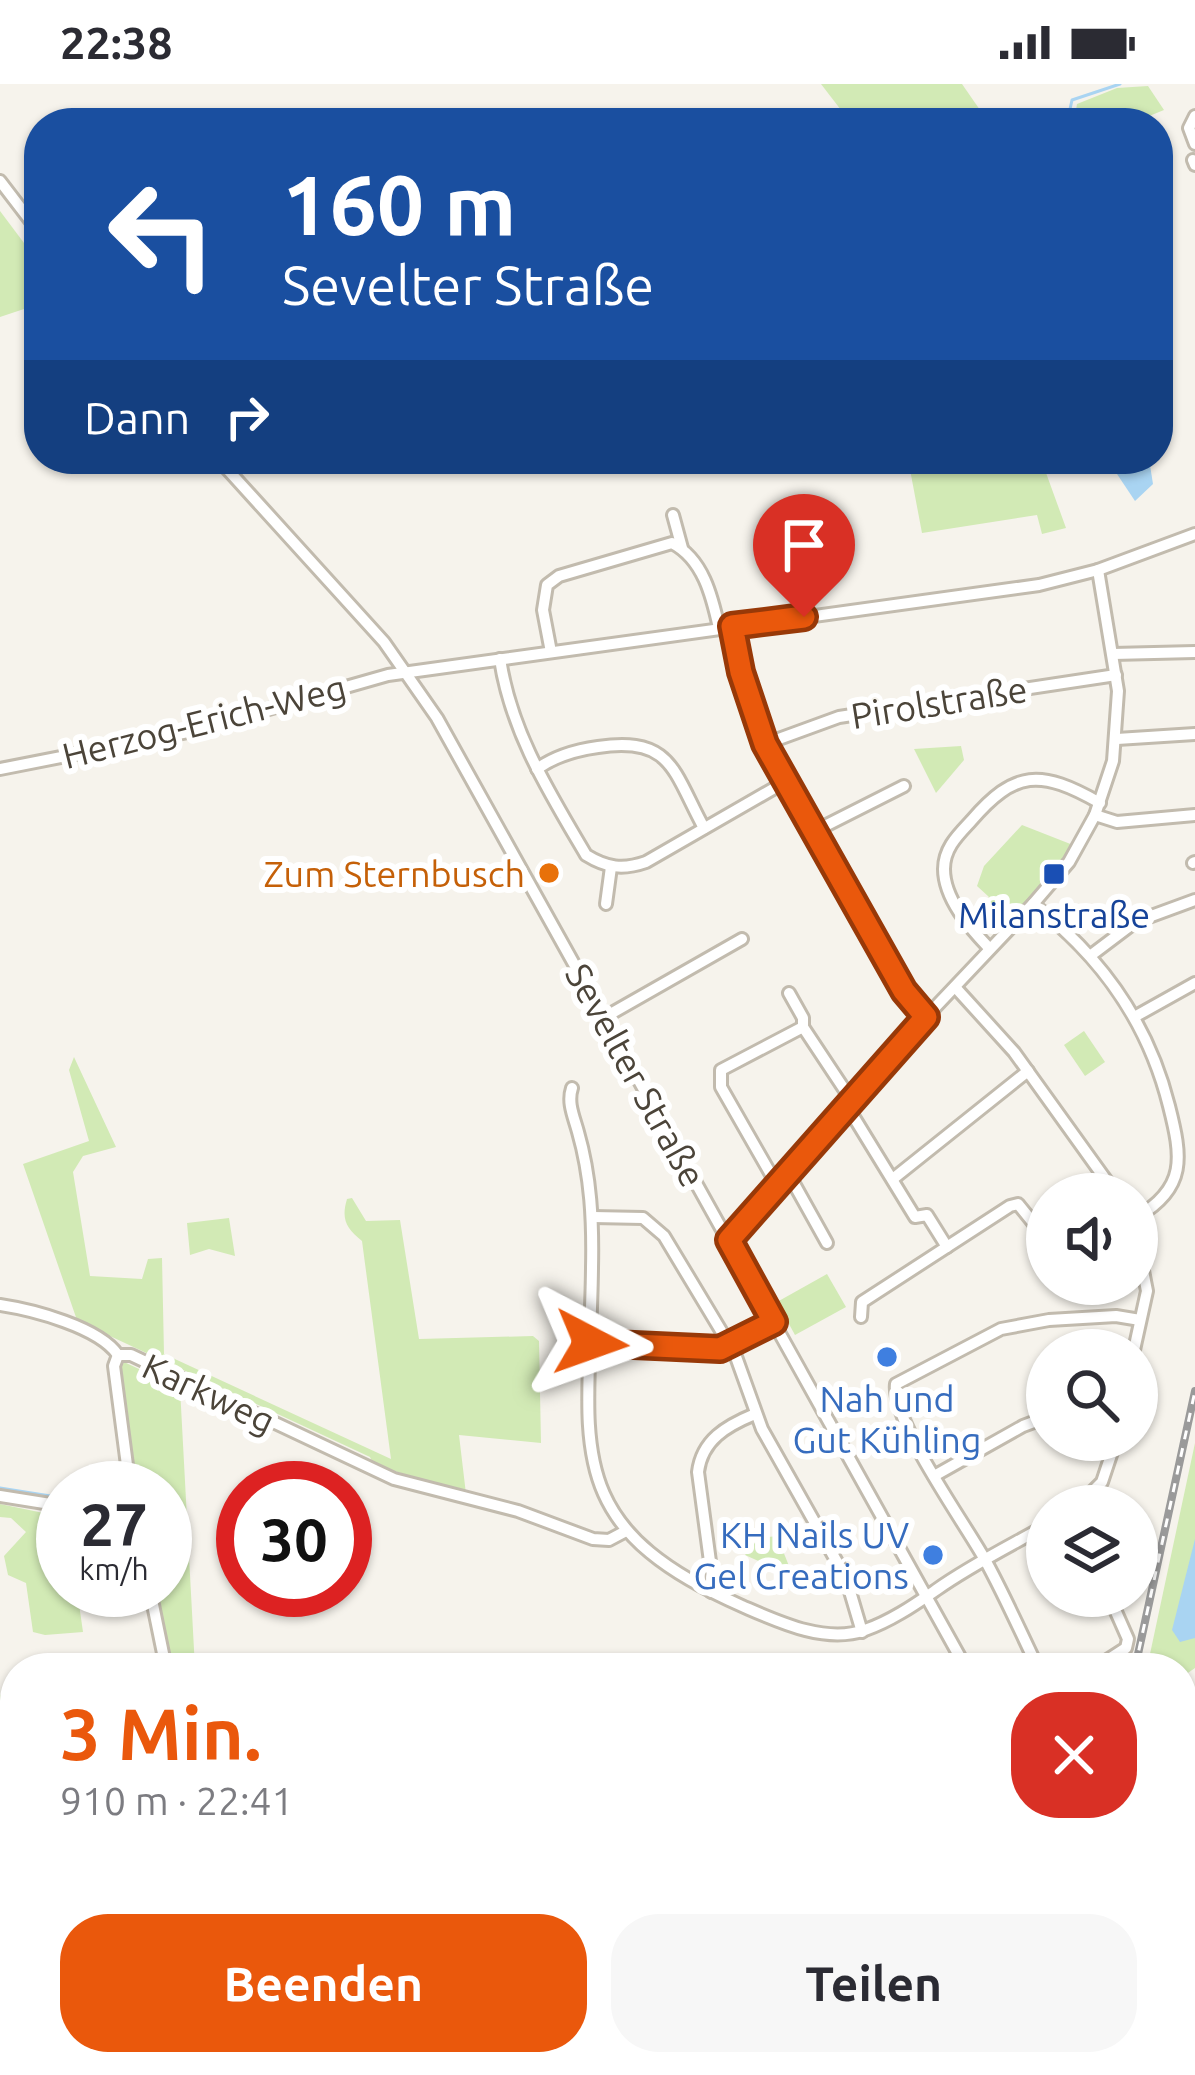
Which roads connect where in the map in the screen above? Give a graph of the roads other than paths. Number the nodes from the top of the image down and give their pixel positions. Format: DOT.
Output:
graph roads {
  1 [pos="1192,122"];
  2 [pos="1195,144"];
  3 [pos="0,181"];
  4 [pos="24,212"];
  5 [pos="232,474"];
  6 [pos="673,514"];
  7 [pos="1195,534"];
  8 [pos="682,548"];
  9 [pos="1098,570"];
  10 [pos="725,627"];
  11 [pos="551,652"];
  12 [pos="1195,652"];
  13 [pos="1113,654"];
  14 [pos="500,659"];
  15 [pos="408,672"];
  16 [pos="1116,675"];
  17 [pos="1195,734"];
  18 [pos="1117,739"];
  19 [pos="765,744"];
  20 [pos="0,769"];
  21 [pos="537,769"];
  22 [pos="785,782"];
  23 [pos="904,786"];
  24 [pos="1097,809"];
  25 [pos="1195,815"];
  26 [pos="704,828"];
  27 [pos="814,832"];
  28 [pos="611,867"];
  29 [pos="1195,900"];
  30 [pos="606,904"];
  31 [pos="1033,904"];
  32 [pos="742,939"];
  33 [pos="989,948"];
  34 [pos="1090,956"];
  35 [pos="1195,983"];
  36 [pos="955,987"];
  37 [pos="789,993"];
  38 [pos="1136,1016"];
  39 [pos="926,1017"];
  40 [pos="604,1018"];
  41 [pos="803,1027"];
  42 [pos="1028,1071"];
  43 [pos="572,1088"];
  44 [pos="849,1104"];
  45 [pos="788,1173"];
  46 [pos="1101,1173"];
  47 [pos="894,1178"];
  48 [pos="777,1185"];
  49 [pos="1158,1200"];
  50 [pos="1026,1211"];
  51 [pos="593,1216"];
  52 [pos="729,1240"];
  53 [pos="827,1244"];
  54 [pos="947,1247"];
  55 [pos="0,1305"];
  56 [pos="1144,1305"];
  57 [pos="861,1317"];
  58 [pos="1140,1320"];
  59 [pos="774,1322"];
  60 [pos="1138,1329"];
  61 [pos="591,1343"];
  62 [pos="730,1346"];
  63 [pos="118,1355"];
  64 [pos="755,1414"];
  65 [pos="1026,1425"];
  66 [pos="126,1461"];
  67 [pos="934,1476"];
  68 [pos="0,1496"];
  69 [pos="36,1502"];
  70 [pos="626,1532"];
  71 [pos="1026,1538"];
  72 [pos="986,1561"];
  73 [pos="711,1592"];
  74 [pos="928,1596"];
  75 [pos="156,1617"];
  76 [pos="1118,1617"];
  77 [pos="862,1632"];
  78 [pos="163,1653"];
  79 [pos="959,1653"];
  80 [pos="1031,1653"];
  81 [pos="1118,1653"];
  1 -- 2 [label="street"];
  3 -- 4 [label="street"];
  5 -- 15 [label="street, Sevelter Straße"];
  6 -- 8 [label="street"];
  7 -- 9 [label="street, Herzog-Erich-Weg"];
  8 -- 10 [label="street"];
  8 -- 11 [label="street"];
  9 -- 10 [label="street, Herzog-Erich-Weg"];
  9 -- 13 [label="street"];
  10 -- 11 [label="street, Herzog-Erich-Weg"];
  10 -- 19 [label="street"];
  11 -- 14 [label="street, Herzog-Erich-Weg"];
  12 -- 13 [label="street"];
  13 -- 16 [label="street"];
  14 -- 15 [label="street, Herzog-Erich-Weg"];
  14 -- 21 [label="street"];
  15 -- 20 [label="street, Herzog-Erich-Weg"];
  15 -- 40 [label="street, Sevelter Straße"];
  16 -- 18 [label="street"];
  16 -- 19 [label="street, Pirolstraße"];
  17 -- 18 [label="street"];
  18 -- 24 [label="street"];
  19 -- 22 [label="street"];
  21 -- 26 [label="street"];
  21 -- 28 [label="street"];
  22 -- 26 [label="street"];
  22 -- 27 [label="street"];
  23 -- 27 [label="street"];
  24 -- 25 [label="street"];
  24 -- 31 [label="street"];
  24 -- 33 [label="street"];
  26 -- 28 [label="street"];
  27 -- 39 [label="street"];
  28 -- 30 [label="street"];
  29 -- 34 [label="street"];
  31 -- 33 [label="street"];
  31 -- 34 [label="street"];
  32 -- 40 [label="street"];
  33 -- 36 [label="street"];
  34 -- 38 [label="street"];
  35 -- 38 [label="street"];
  36 -- 39 [label="street"];
  36 -- 42 [label="street"];
  37 -- 41 [label="street"];
  38 -- 49 [label="street"];
  39 -- 44 [label="street"];
  40 -- 52 [label="street, Sevelter Straße"];
  41 -- 44 [label="street"];
  41 -- 48 [label="street"];
  42 -- 46 [label="street"];
  42 -- 47 [label="street"];
  43 -- 51 [label="street"];
  44 -- 45 [label="street"];
  44 -- 47 [label="street"];
  45 -- 48 [label="street"];
  45 -- 53 [label="street"];
  47 -- 54 [label="street"];
  48 -- 52 [label="street"];
  50 -- 54 [label="street"];
  51 -- 61 [label="street"];
  51 -- 62 [label="street"];
  52 -- 59 [label="street, Sevelter Straße"];
  54 -- 57 [label="street"];
  55 -- 63 [label="street, Karkweg"];
  56 -- 58 [label="street"];
  58 -- 60 [label="street"];
  58 -- 67 [label="street"];
  59 -- 62 [label="street"];
  59 -- 74 [label="street, Sevelter Straße"];
  61 -- 62 [label="street"];
  61 -- 70 [label="street"];
  62 -- 64 [label="street"];
  63 -- 66 [label="street"];
  63 -- 70 [label="street, Karkweg"];
  64 -- 73 [label="street"];
  64 -- 77 [label="street"];
  65 -- 67 [label="street"];
  67 -- 72 [label="street"];
  68 -- 69 [label="street"];
  70 -- 73 [label="street"];
  71 -- 72 [label="street"];
  72 -- 74 [label="street"];
  72 -- 80 [label="street"];
  73 -- 77 [label="street"];
  74 -- 77 [label="street"];
  74 -- 79 [label="street, Sevelter Straße"];
  75 -- 78 [label="street"];
  76 -- 81 [label="street"];
}
